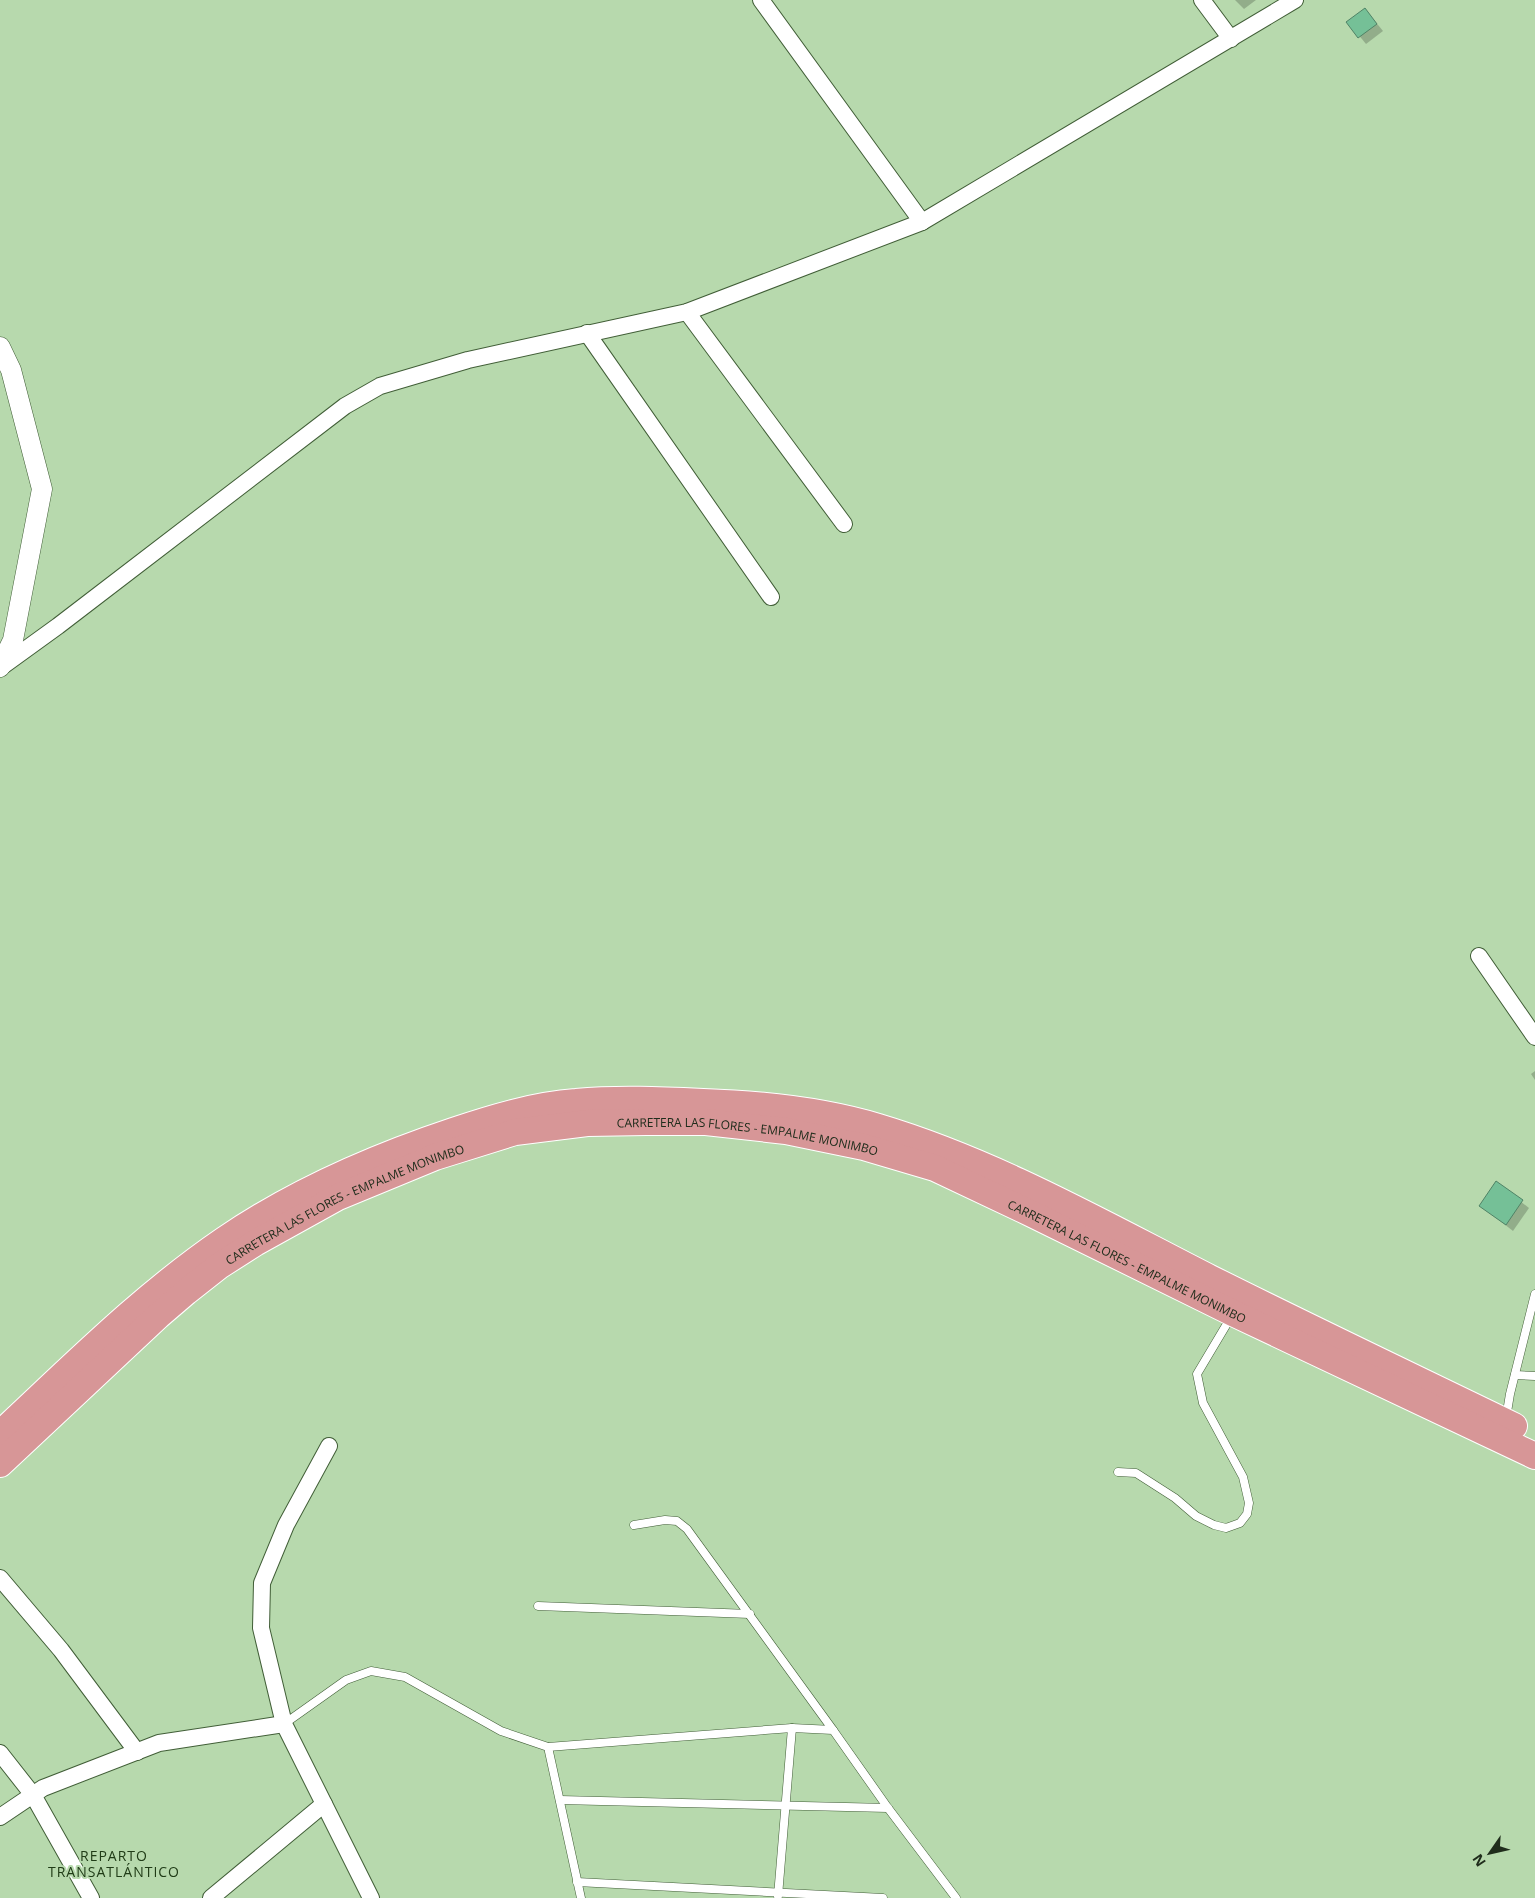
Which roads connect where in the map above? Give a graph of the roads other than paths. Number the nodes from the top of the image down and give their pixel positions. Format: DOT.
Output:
graph roads {
  1 [pos="761,0"];
  2 [pos="1202,0"];
  3 [pos="1295,0"];
  4 [pos="1231,39"];
  5 [pos="922,222"];
  6 [pos="687,312"];
  7 [pos="587,333"];
  8 [pos="0,347"];
  9 [pos="844,524"];
  10 [pos="771,597"];
  11 [pos="0,668"];
  12 [pos="1479,956"];
  13 [pos="1535,1036"];
  14 [pos="1535,1294"];
  15 [pos="1233,1313"];
  16 [pos="1515,1375"];
  17 [pos="1535,1376"];
  18 [pos="1506,1422"];
  19 [pos="0,1434"];
  20 [pos="1535,1436"];
  21 [pos="329,1446"];
  22 [pos="1535,1456"];
  23 [pos="0,1464"];
  24 [pos="1118,1472"];
  25 [pos="634,1525"];
  26 [pos="0,1578"];
  27 [pos="538,1606"];
  28 [pos="750,1614"];
  29 [pos="284,1724"];
  30 [pos="792,1728"];
  31 [pos="833,1730"];
  32 [pos="548,1747"];
  33 [pos="137,1752"];
  34 [pos="0,1753"];
  35 [pos="33,1795"];
  36 [pos="560,1800"];
  37 [pos="324,1804"];
  38 [pos="785,1806"];
  39 [pos="888,1808"];
  40 [pos="0,1817"];
  41 [pos="577,1882"];
  42 [pos="364,1895"];
  43 [pos="778,1896"];
  44 [pos="91,1898"];
  45 [pos="211,1898"];
  46 [pos="581,1898"];
  47 [pos="883,1898"];
  48 [pos="956,1898"];
  1 -- 5 [label="street"];
  2 -- 4 [label="street"];
  3 -- 4 [label="street"];
  4 -- 5 [label="street"];
  5 -- 6 [label="street"];
  6 -- 7 [label="street"];
  6 -- 9 [label="street"];
  7 -- 10 [label="street"];
  7 -- 11 [label="street"];
  8 -- 11 [label="street"];
  12 -- 13 [label="street"];
  14 -- 16 [label="lane"];
  15 -- 22 [label="highway, CARRETERA LAS FLORES - EMPALME MONIMBO"];
  15 -- 23 [label="highway, CARRETERA LAS FLORES - EMPALME MONIMBO"];
  15 -- 24 [label="lane"];
  16 -- 17 [label="lane"];
  16 -- 18 [label="lane"];
  18 -- 19 [label="highway, CARRETERA LAS FLORES - EMPALME MONIMBO"];
  18 -- 20 [label="highway, CARRETERA LAS FLORES - EMPALME MONIMBO"];
  21 -- 29 [label="street"];
  25 -- 28 [label="lane"];
  26 -- 33 [label="street"];
  27 -- 28 [label="lane"];
  28 -- 31 [label="lane"];
  29 -- 32 [label="lane"];
  29 -- 33 [label="street"];
  29 -- 37 [label="street"];
  30 -- 31 [label="lane"];
  30 -- 32 [label="lane"];
  30 -- 38 [label="lane"];
  31 -- 39 [label="lane"];
  32 -- 36 [label="lane"];
  33 -- 35 [label="street"];
  34 -- 35 [label="street"];
  35 -- 40 [label="street"];
  35 -- 44 [label="street"];
  36 -- 38 [label="lane"];
  36 -- 41 [label="lane"];
  37 -- 42 [label="street"];
  37 -- 45 [label="street"];
  38 -- 39 [label="lane"];
  38 -- 43 [label="lane"];
  39 -- 48 [label="lane"];
  41 -- 43 [label="lane"];
  41 -- 46 [label="lane"];
  43 -- 47 [label="lane"];
}
